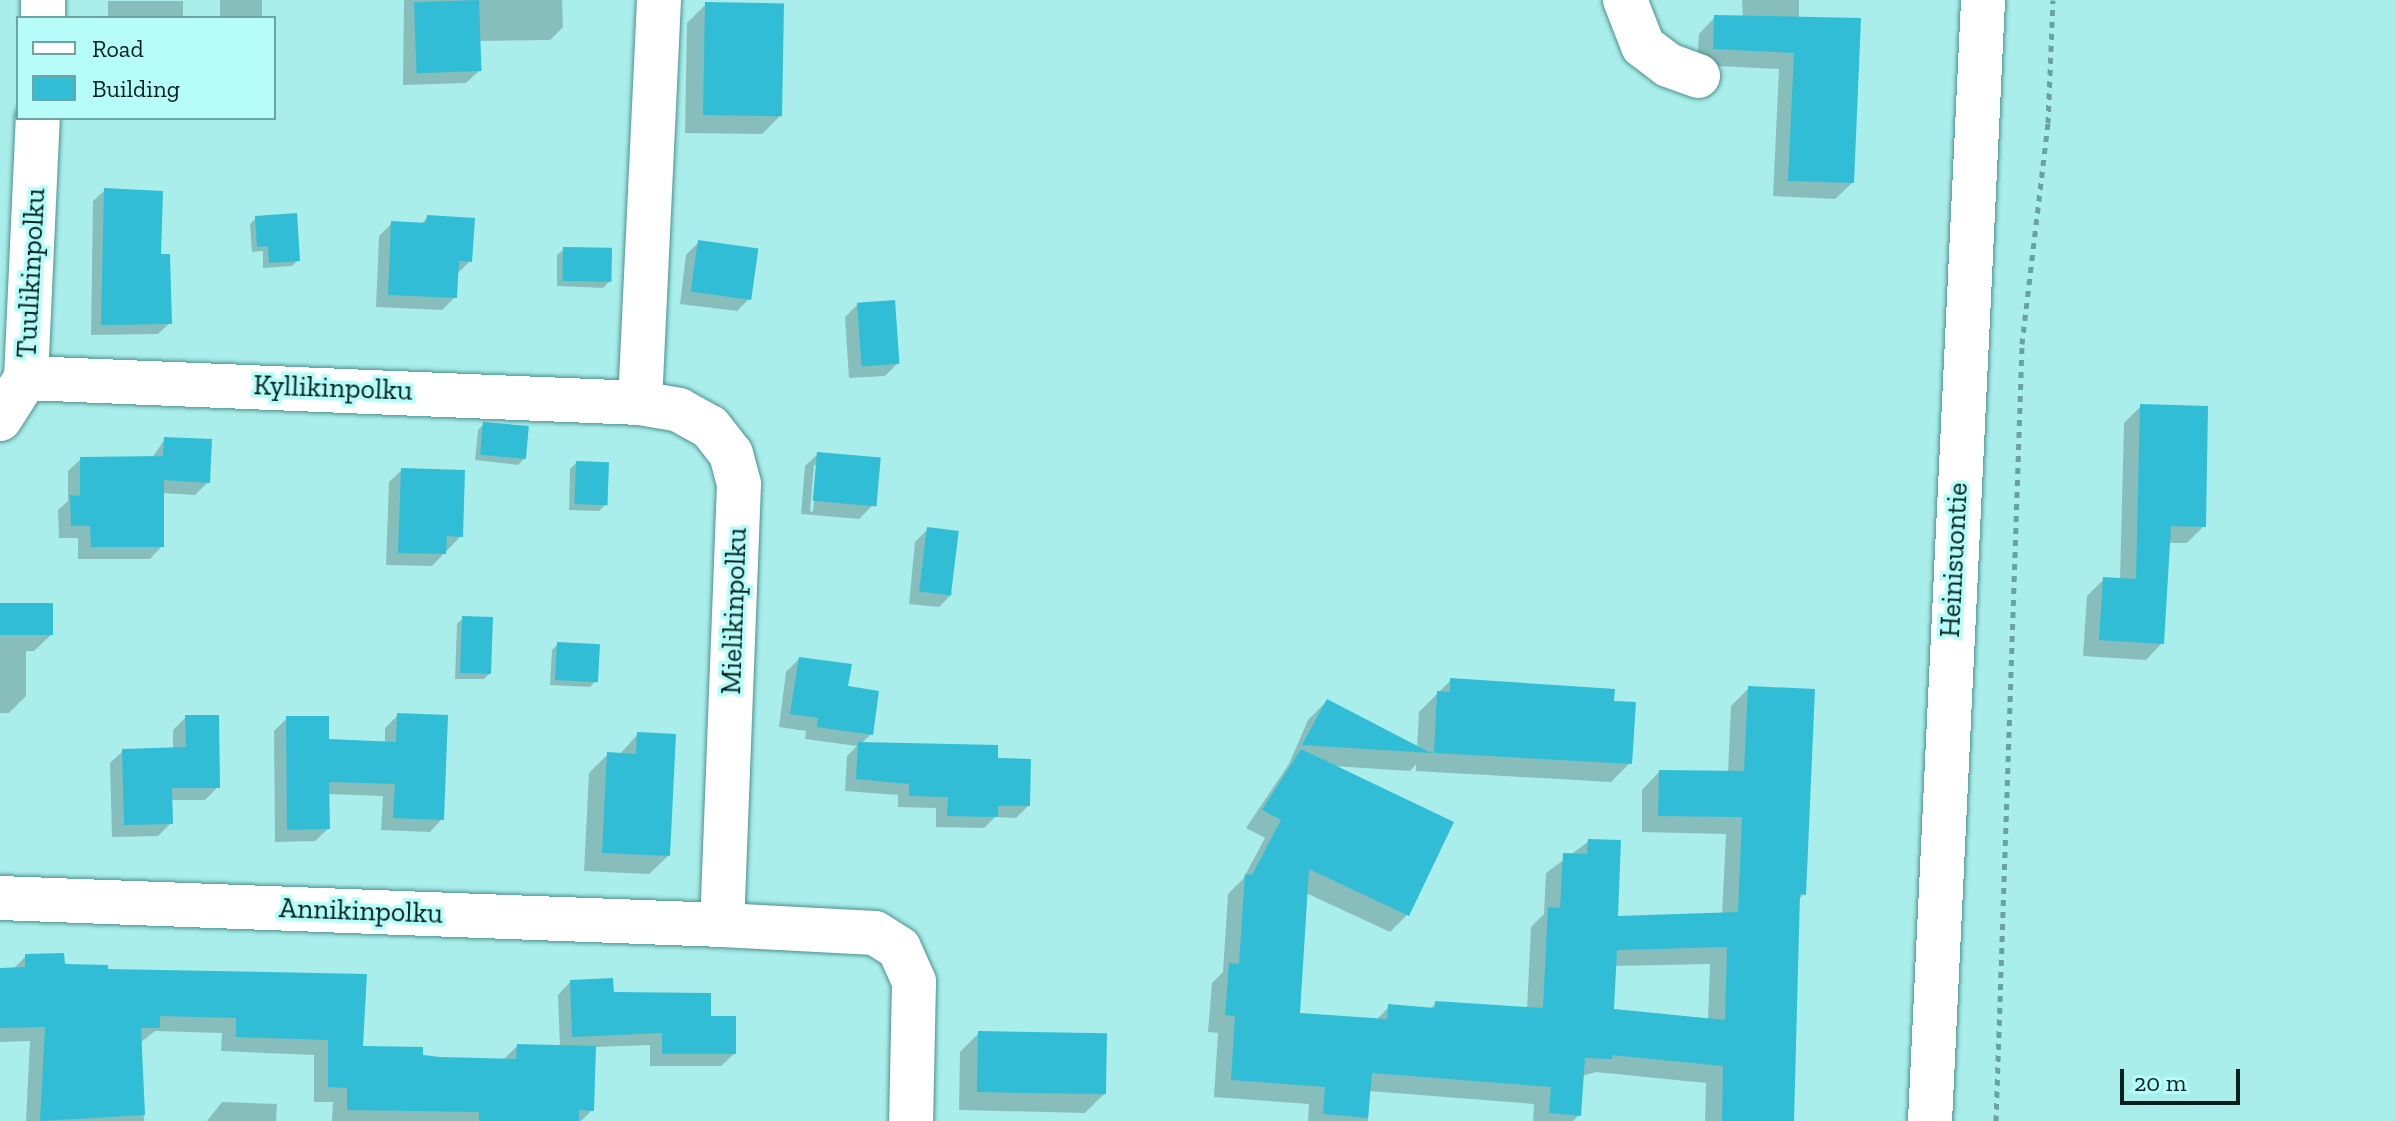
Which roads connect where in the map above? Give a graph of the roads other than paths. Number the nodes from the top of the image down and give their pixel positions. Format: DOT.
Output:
graph roads {
  1 [pos="659,0"];
  2 [pos="1625,0"];
  3 [pos="1983,0"];
  4 [pos="1698,76"];
  5 [pos="38,120"];
  6 [pos="26,378"];
  7 [pos="640,403"];
  8 [pos="0,419"];
  9 [pos="0,898"];
  10 [pos="722,925"];
  11 [pos="911,1121"];
  12 [pos="1930,1121"];
  1 -- 7 [label="street"];
  2 -- 4 [label="street"];
  3 -- 12 [label="street, Heinisuontie"];
  5 -- 6 [label="street, Tuulikinpolku"];
  6 -- 7 [label="street, Kyllikinpolku"];
  6 -- 8 [label="street, Tuulikinpolku"];
  7 -- 10 [label="street, Mielikinpolku"];
  9 -- 10 [label="street, Annikinpolku"];
  10 -- 11 [label="street"];
}
